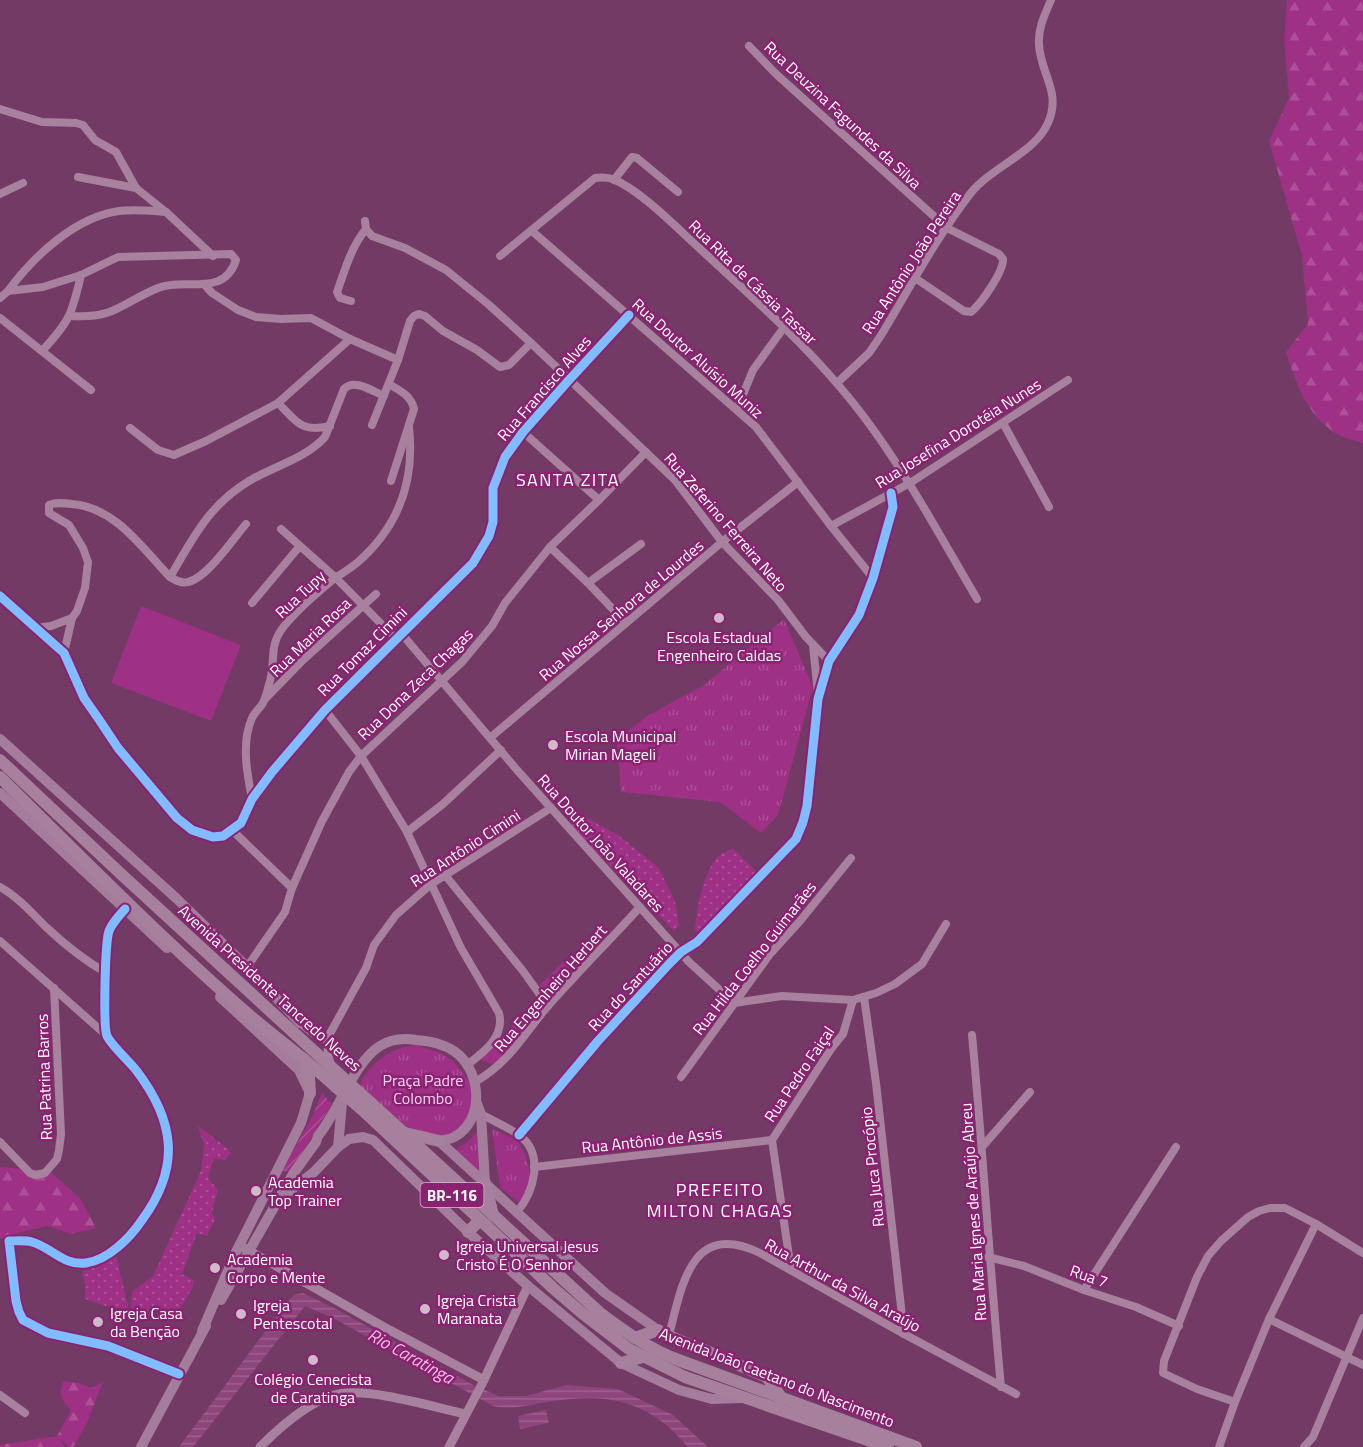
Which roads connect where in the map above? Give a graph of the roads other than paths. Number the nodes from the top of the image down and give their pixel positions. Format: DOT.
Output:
graph roads {
  1 [pos="1051,0"];
  2 [pos="749,46"];
  3 [pos="0,109"];
  4 [pos="78,177"];
  5 [pos="614,180"];
  6 [pos="23,183"];
  7 [pos="136,188"];
  8 [pos="678,192"];
  9 [pos="0,194"];
  10 [pos="166,212"];
  11 [pos="946,228"];
  12 [pos="532,231"];
  13 [pos="213,256"];
  14 [pos="500,256"];
  15 [pos="81,275"];
  16 [pos="915,278"];
  17 [pos="204,284"];
  18 [pos="8,291"];
  19 [pos="0,298"];
  20 [pos="351,301"];
  21 [pos="629,315"];
  22 [pos="71,316"];
  23 [pos="0,318"];
  24 [pos="784,326"];
  25 [pos="350,339"];
  26 [pos="531,343"];
  27 [pos="42,351"];
  28 [pos="398,360"];
  29 [pos="569,380"];
  30 [pos="1068,380"];
  31 [pos="837,383"];
  32 [pos="388,384"];
  33 [pos="91,390"];
  34 [pos="384,396"];
  35 [pos="278,404"];
  36 [pos="736,409"];
  37 [pos="1004,423"];
  38 [pos="372,425"];
  39 [pos="330,426"];
  40 [pos="409,427"];
  41 [pos="130,428"];
  42 [pos="523,432"];
  43 [pos="646,452"];
  44 [pos="392,481"];
  45 [pos="798,482"];
  46 [pos="910,483"];
  47 [pos="493,488"];
  48 [pos="891,493"];
  49 [pos="599,500"];
  50 [pos="1049,507"];
  51 [pos="246,524"];
  52 [pos="831,526"];
  53 [pos="280,529"];
  54 [pos="722,542"];
  55 [pos="641,544"];
  56 [pos="299,547"];
  57 [pos="550,547"];
  58 [pos="170,577"];
  59 [pos="336,578"];
  60 [pos="873,578"];
  61 [pos="588,583"];
  62 [pos="376,594"];
  63 [pos="0,596"];
  64 [pos="977,599"];
  65 [pos="252,603"];
  66 [pos="362,606"];
  67 [pos="72,618"];
  68 [pos="626,623"];
  69 [pos="35,628"];
  70 [pos="398,635"];
  71 [pos="813,645"];
  72 [pos="64,653"];
  73 [pos="829,662"];
  74 [pos="441,681"];
  75 [pos="818,699"];
  76 [pos="264,700"];
  77 [pos="325,711"];
  78 [pos="491,737"];
  79 [pos="0,740"];
  80 [pos="501,750"];
  81 [pos="361,756"];
  82 [pos="0,760"];
  83 [pos="0,777"];
  84 [pos="0,793"];
  85 [pos="252,799"];
  86 [pos="551,808"];
  87 [pos="232,831"];
  88 [pos="407,832"];
  89 [pos="851,858"];
  90 [pos="445,875"];
  91 [pos="430,885"];
  92 [pos="0,887"];
  93 [pos="292,888"];
  94 [pos="640,907"];
  95 [pos="124,909"];
  96 [pos="946,924"];
  97 [pos="0,941"];
  98 [pos="681,952"];
  99 [pos="247,967"];
  100 [pos="105,972"];
  101 [pos="54,988"];
  102 [pos="864,997"];
  103 [pos="853,999"];
  104 [pos="734,1003"];
  105 [pos="548,1006"];
  106 [pos="300,1023"];
  107 [pos="106,1035"];
  108 [pos="972,1035"];
  109 [pos="301,1038"];
  110 [pos="327,1039"];
  111 [pos="304,1058"];
  112 [pos="467,1065"];
  113 [pos="332,1066"];
  114 [pos="681,1077"];
  115 [pos="339,1081"];
  116 [pos="475,1082"];
  117 [pos="1030,1092"];
  118 [pos="310,1093"];
  119 [pos="342,1100"];
  120 [pos="476,1101"];
  121 [pos="369,1108"];
  122 [pos="481,1114"];
  123 [pos="322,1131"];
  124 [pos="402,1133"];
  125 [pos="519,1135"];
  126 [pos="772,1140"];
  127 [pos="439,1141"];
  128 [pos="0,1142"];
  129 [pos="316,1142"];
  130 [pos="336,1144"];
  131 [pos="982,1147"];
  132 [pos="1176,1147"];
  133 [pos="534,1167"];
  134 [pos="277,1170"];
  135 [pos="294,1174"];
  136 [pos="485,1183"];
  137 [pos="280,1199"];
  138 [pos="517,1212"];
  139 [pos="493,1216"];
  140 [pos="480,1220"];
  141 [pos="1316,1224"];
  142 [pos="468,1232"];
  143 [pos="9,1241"];
  144 [pos="0,1243"];
  145 [pos="239,1245"];
  146 [pos="250,1251"];
  147 [pos="1363,1253"];
  148 [pos="988,1257"];
  149 [pos="546,1263"];
  150 [pos="790,1270"];
  151 [pos="538,1275"];
  152 [pos="528,1286"];
  153 [pos="1083,1290"];
  154 [pos="1363,1318"];
  155 [pos="1269,1319"];
  156 [pos="1179,1326"];
  157 [pos="657,1330"];
  158 [pos="202,1331"];
  159 [pos="904,1334"];
  160 [pos="669,1335"];
  161 [pos="635,1338"];
  162 [pos="704,1350"];
  163 [pos="643,1357"];
  164 [pos="1348,1357"];
  165 [pos="621,1363"];
  166 [pos="1363,1365"];
  167 [pos="706,1370"];
  168 [pos="179,1374"];
  169 [pos="483,1382"];
  170 [pos="702,1384"];
  171 [pos="1001,1387"];
  172 [pos="1016,1394"];
  173 [pos="0,1395"];
  174 [pos="743,1398"];
  175 [pos="782,1399"];
  176 [pos="1235,1402"];
  177 [pos="468,1411"];
  178 [pos="25,1413"];
  179 [pos="141,1447"];
  180 [pos="260,1447"];
  181 [pos="449,1447"];
  182 [pos="888,1447"];
  183 [pos="916,1447"];
  184 [pos="1219,1447"];
  185 [pos="1304,1447"];
  1 -- 11 [label="street, Rua Antônio João Pereira"];
  2 -- 11 [label="street, Rua Deuzina Fagundes da Silva"];
  3 -- 7 [label="street"];
  4 -- 7 [label="street"];
  5 -- 8 [label="street"];
  5 -- 12 [label="street"];
  5 -- 24 [label="street, Rua Rita de Cássia Tassar"];
  6 -- 9 [label="street"];
  7 -- 10 [label="street"];
  10 -- 13 [label="street"];
  10 -- 18 [label="street"];
  11 -- 16 [label="street, Rua Antônio João Pereira"];
  11 -- 16 [label="street, Rua Deuzina Fagundes da Silva"];
  12 -- 14 [label="street"];
  12 -- 21 [label="street, Rua Doutor Aluísio Muniz"];
  13 -- 15 [label="street"];
  13 -- 17 [label="street"];
  15 -- 18 [label="street"];
  15 -- 22 [label="street"];
  16 -- 31 [label="street, Rua Antônio João Pereira"];
  17 -- 22 [label="street"];
  17 -- 25 [label="street"];
  18 -- 19 [label="street"];
  20 -- 26 [label="street, Rua Zeferino Ferreira Neto"];
  21 -- 29 [label="street, Rua Francisco Alves"];
  21 -- 36 [label="street, Rua Doutor Aluísio Muniz"];
  22 -- 27 [label="street"];
  23 -- 27 [label="street"];
  24 -- 31 [label="street, Rua Rita de Cássia Tassar"];
  24 -- 36 [label="street"];
  25 -- 28 [label="street"];
  25 -- 35 [label="street"];
  26 -- 28 [label="street"];
  26 -- 29 [label="street, Rua Zeferino Ferreira Neto"];
  27 -- 33 [label="street"];
  28 -- 32 [label="street"];
  29 -- 42 [label="street, Rua Francisco Alves"];
  29 -- 43 [label="street, Rua Zeferino Ferreira Neto"];
  30 -- 37 [label="street, Rua Josefina Dorotéia Nunes"];
  31 -- 46 [label="street, Rua Rita de Cássia Tassar"];
  32 -- 34 [label="street"];
  32 -- 40 [label="street"];
  34 -- 38 [label="street"];
  34 -- 39 [label="street"];
  35 -- 39 [label="street"];
  35 -- 41 [label="street"];
  36 -- 45 [label="street, Rua Doutor Aluísio Muniz"];
  37 -- 46 [label="street, Rua Josefina Dorotéia Nunes"];
  37 -- 50 [label="street"];
  39 -- 58 [label="street"];
  40 -- 44 [label="street"];
  40 -- 59 [label="street, Rua Tupy"];
  42 -- 47 [label="street, Rua Francisco Alves"];
  42 -- 49 [label="street"];
  43 -- 49 [label="street, Rua Dona Zeca Chagas"];
  43 -- 54 [label="street, Rua Zeferino Ferreira Neto"];
  45 -- 52 [label="street, Rua Doutor Aluísio Muniz"];
  45 -- 54 [label="street, Rua Nossa Senhora de Lourdes"];
  46 -- 48 [label="street, Rua Josefina Dorotéia Nunes"];
  46 -- 64 [label="street, Rua Rita de Cássia Tassar"];
  47 -- 70 [label="street, Rua Tomaz Cimini"];
  48 -- 52 [label="street, Rua Josefina Dorotéia Nunes"];
  48 -- 60 [label="street"];
  49 -- 57 [label="street, Rua Dona Zeca Chagas"];
  51 -- 58 [label="street"];
  52 -- 60 [label="street, Rua Doutor Aluísio Muniz"];
  53 -- 56 [label="street, Rua Doutor João Valadares"];
  54 -- 68 [label="street, Rua Nossa Senhora de Lourdes"];
  54 -- 71 [label="street, Rua Zeferino Ferreira Neto"];
  55 -- 61 [label="street"];
  56 -- 59 [label="street, Rua Doutor João Valadares"];
  56 -- 65 [label="street"];
  57 -- 61 [label="street"];
  57 -- 74 [label="street, Rua Dona Zeca Chagas"];
  58 -- 67 [label="street"];
  59 -- 66 [label="street, Rua Doutor João Valadares"];
  59 -- 76 [label="street, Rua Tupy"];
  60 -- 73 [label="street"];
  61 -- 68 [label="street"];
  62 -- 66 [label="street, Rua Maria Rosa"];
  63 -- 69 [label="street"];
  66 -- 70 [label="street, Rua Doutor João Valadares"];
  66 -- 76 [label="street, Rua Maria Rosa"];
  67 -- 69 [label="street"];
  67 -- 72 [label="street"];
  68 -- 78 [label="street, Rua Nossa Senhora de Lourdes"];
  69 -- 72 [label="street"];
  70 -- 74 [label="street, Rua Doutor João Valadares"];
  70 -- 77 [label="street, Rua Tomaz Cimini"];
  71 -- 73 [label="street, Rua Zeferino Ferreira Neto"];
  71 -- 75 [label="street"];
  72 -- 87 [label="street"];
  73 -- 75 [label="street"];
  74 -- 78 [label="street, Rua Doutor João Valadares"];
  74 -- 81 [label="street, Rua Dona Zeca Chagas"];
  75 -- 98 [label="street, Rua do Santuário"];
  76 -- 85 [label="street, Rua Tupy"];
  77 -- 81 [label="street"];
  77 -- 85 [label="street, Rua Tomaz Cimini"];
  78 -- 80 [label="street, Rua Doutor João Valadares"];
  79 -- 99 [label="main road, Avenida Presidente Tancredo Neves"];
  80 -- 86 [label="street, Rua Doutor João Valadares"];
  80 -- 88 [label="street"];
  81 -- 88 [label="street"];
  81 -- 93 [label="street, Rua Dona Zeca Chagas"];
  82 -- 109 [label="highway, Avenida Presidente Tancredo Neves / BR-116"];
  83 -- 111 [label="highway, Avenida Presidente Tancredo Neves / BR-116"];
  84 -- 95 [label="main road"];
  85 -- 87 [label="street, Rua Tomaz Cimini"];
  86 -- 90 [label="street, Rua Antônio Cimini"];
  86 -- 94 [label="street, Rua Doutor João Valadares"];
  87 -- 93 [label="street"];
  88 -- 91 [label="street"];
  89 -- 104 [label="street, Rua Hilda Coelho Guimarães"];
  90 -- 91 [label="street, Rua Antônio Cimini"];
  90 -- 105 [label="street"];
  91 -- 110 [label="street, Rua Antônio Cimini"];
  91 -- 112 [label="street"];
  92 -- 100 [label="street"];
  93 -- 99 [label="street, Rua Dona Zeca Chagas"];
  94 -- 98 [label="street, Rua Doutor João Valadares"];
  94 -- 105 [label="street, Rua Engenheiro Herbert"];
  95 -- 100 [label="street"];
  95 -- 118 [label="main road"];
  96 -- 102 [label="street"];
  97 -- 101 [label="street"];
  98 -- 104 [label="street, Rua Doutor João Valadares"];
  98 -- 125 [label="street, Rua do Santuário"];
  99 -- 106 [label="main road, Avenida Presidente Tancredo Neves"];
  100 -- 107 [label="street"];
  101 -- 107 [label="street"];
  101 -- 128 [label="street, Rua Patrina Barros"];
  102 -- 103 [label="street"];
  102 -- 159 [label="street, Rua Juca Procópio"];
  103 -- 104 [label="street"];
  103 -- 126 [label="street, Rua Pedro Faiçal"];
  104 -- 114 [label="street, Rua Hilda Coelho Guimarães"];
  105 -- 116 [label="street, Rua Engenheiro Herbert"];
  106 -- 109 [label="highway"];
  106 -- 110 [label="street"];
  107 -- 143 [label="street"];
  108 -- 131 [label="street, Rua Maria Ignes de Araújo Abreu"];
  109 -- 113 [label="highway, Avenida Presidente Tancredo Neves / BR-116"];
  110 -- 113 [label="street"];
  111 -- 115 [label="highway, Avenida Presidente Tancredo Neves / BR-116"];
  111 -- 118 [label="highway"];
  112 -- 116 [label="main road"];
  112 -- 119 [label="main road"];
  113 -- 115 [label="highway, Avenida Presidente Tancredo Neves / BR-116"];
  115 -- 121 [label="highway, Avenida Presidente Tancredo Neves / BR-116, bridge"];
  116 -- 120 [label="main road"];
  117 -- 131 [label="street"];
  118 -- 134 [label="main road"];
  119 -- 123 [label="main road"];
  119 -- 130 [label="main road"];
  120 -- 122 [label="main road"];
  120 -- 127 [label="main road"];
  121 -- 124 [label="highway, Avenida Presidente Tancredo Neves / BR-116"];
  121 -- 140 [label="highway, Avenida Presidente Tancredo Neves / BR-116"];
  122 -- 125 [label="street"];
  122 -- 136 [label="main road"];
  123 -- 129 [label="main road"];
  123 -- 130 [label="main road"];
  124 -- 127 [label="highway"];
  124 -- 139 [label="highway, Avenida Presidente Tancredo Neves / BR-116"];
  125 -- 133 [label="street"];
  126 -- 133 [label="street, Rua Antônio de Assis"];
  126 -- 150 [label="street, Rua Pedro Faiçal"];
  127 -- 136 [label="main road"];
  129 -- 130 [label="main road"];
  129 -- 135 [label="main road"];
  130 -- 137 [label="main road"];
  130 -- 142 [label="main road"];
  131 -- 148 [label="street, Rua Maria Ignes de Araújo Abreu"];
  132 -- 153 [label="street"];
  133 -- 138 [label="street"];
  134 -- 135 [label="main road"];
  134 -- 145 [label="main road"];
  135 -- 137 [label="main road"];
  136 -- 138 [label="main road"];
  136 -- 139 [label="highway"];
  137 -- 146 [label="main road"];
  138 -- 157 [label="main road, Avenida João Caetano do Nascimento"];
  139 -- 149 [label="highway, Avenida Presidente Tancredo Neves / BR-116"];
  140 -- 142 [label="highway"];
  140 -- 151 [label="highway, Avenida Presidente Tancredo Neves / BR-116"];
  141 -- 147 [label="street"];
  141 -- 155 [label="street"];
  141 -- 156 [label="street"];
  142 -- 152 [label="main road"];
  143 -- 144 [label="street"];
  143 -- 168 [label="street"];
  145 -- 146 [label="street"];
  145 -- 158 [label="main road"];
  146 -- 158 [label="main road"];
  146 -- 169 [label="street"];
  148 -- 153 [label="street, Rua 7"];
  148 -- 171 [label="street, Rua Maria Ignes de Araújo Abreu"];
  149 -- 161 [label="highway, Avenida João Caetano do Nascimento / BR-116"];
  150 -- 159 [label="street, Rua Arthur da Silva Araújo"];
  150 -- 160 [label="street, Rua Arthur da Silva Araújo"];
  151 -- 163 [label="highway, Avenida João Caetano do Nascimento / BR-116"];
  152 -- 165 [label="main road, Avenida João Caetano do Nascimento"];
  152 -- 169 [label="street"];
  153 -- 156 [label="street, Rua 7"];
  154 -- 164 [label="street"];
  155 -- 164 [label="street"];
  155 -- 176 [label="street"];
  156 -- 176 [label="street"];
  157 -- 160 [label="main road, Avenida João Caetano do Nascimento"];
  157 -- 161 [label="highway"];
  158 -- 168 [label="main road"];
  159 -- 171 [label="street, Rua Arthur da Silva Araújo"];
  160 -- 162 [label="main road, Avenida João Caetano do Nascimento"];
  161 -- 167 [label="highway, Avenida João Caetano do Nascimento / BR-116"];
  162 -- 167 [label="highway"];
  162 -- 175 [label="highway"];
  163 -- 165 [label="highway"];
  163 -- 170 [label="highway, Avenida João Caetano do Nascimento / BR-116"];
  164 -- 166 [label="street"];
  164 -- 185 [label="street"];
  165 -- 174 [label="main road, Avenida João Caetano do Nascimento"];
  167 -- 170 [label="highway"];
  167 -- 175 [label="highway, Avenida João Caetano do Nascimento / BR-116"];
  168 -- 179 [label="main road"];
  169 -- 177 [label="street"];
  170 -- 174 [label="highway, Avenida João Caetano do Nascimento / BR-116"];
  171 -- 172 [label="street, Rua Arthur da Silva Araújo"];
  173 -- 178 [label="street"];
  174 -- 182 [label="highway, Avenida João Caetano do Nascimento / BR-116"];
  175 -- 183 [label="highway, Avenida João Caetano do Nascimento / BR-116"];
  176 -- 184 [label="street"];
  177 -- 180 [label="street"];
  177 -- 181 [label="street"];
}
